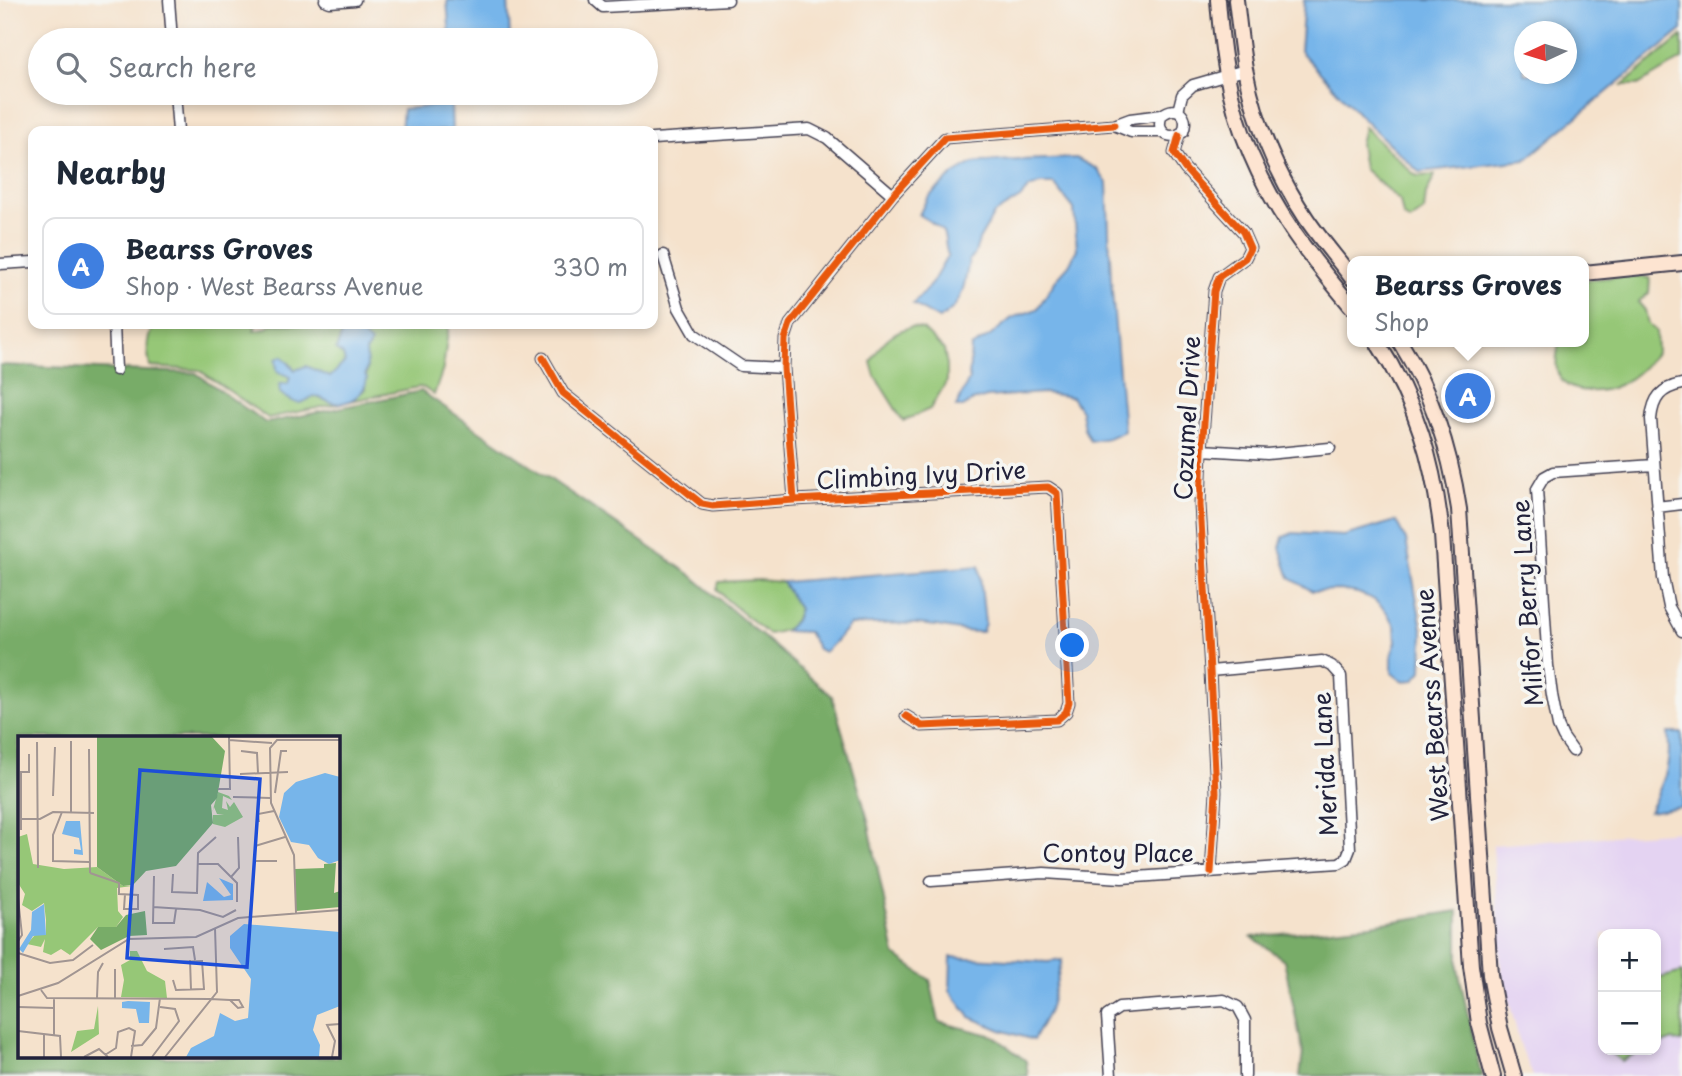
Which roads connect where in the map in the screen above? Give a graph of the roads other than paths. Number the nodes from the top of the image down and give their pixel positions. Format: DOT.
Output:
graph roads {
  1 [pos="169,0"];
  2 [pos="325,0"];
  3 [pos="355,0"];
  4 [pos="595,0"];
  5 [pos="728,0"];
  6 [pos="1218,0"];
  7 [pos="1236,0"];
  8 [pos="171,28"];
  9 [pos="1245,70"];
  10 [pos="1227,76"];
  11 [pos="176,105"];
  12 [pos="1178,111"];
  13 [pos="1162,115"];
  14 [pos="1114,125"];
  15 [pos="178,126"];
  16 [pos="1163,132"];
  17 [pos="1179,135"];
  18 [pos="658,139"];
  19 [pos="893,195"];
  20 [pos="663,255"];
  21 [pos="28,262"];
  22 [pos="1682,263"];
  23 [pos="0,264"];
  24 [pos="1347,270"];
  25 [pos="1589,272"];
  26 [pos="1347,300"];
  27 [pos="114,329"];
  28 [pos="1380,347"];
  29 [pos="1403,347"];
  30 [pos="543,358"];
  31 [pos="784,368"];
  32 [pos="116,370"];
  33 [pos="1682,384"];
  34 [pos="1330,448"];
  35 [pos="1202,450"];
  36 [pos="1654,465"];
  37 [pos="794,499"];
  38 [pos="1682,504"];
  39 [pos="1657,507"];
  40 [pos="1682,631"];
  41 [pos="1210,671"];
  42 [pos="906,716"];
  43 [pos="1573,751"];
  44 [pos="1346,859"];
  45 [pos="1211,872"];
  46 [pos="932,881"];
  47 [pos="1111,1076"];
  48 [pos="1245,1076"];
  49 [pos="1493,1076"];
  50 [pos="1514,1076"];
  1 -- 8 [label="street"];
  2 -- 3 [label="street"];
  4 -- 5 [label="street"];
  6 -- 10 [label="main road"];
  7 -- 9 [label="main road"];
  9 -- 10 [label="street"];
  9 -- 24 [label="main road"];
  10 -- 12 [label="street"];
  10 -- 26 [label="main road"];
  11 -- 15 [label="street"];
  12 -- 13 [label="street"];
  12 -- 17 [label="street"];
  13 -- 14 [label="street"];
  13 -- 16 [label="street"];
  14 -- 16 [label="street"];
  14 -- 19 [label="street"];
  16 -- 17 [label="street"];
  17 -- 35 [label="street, Cozumel Drive"];
  18 -- 19 [label="street"];
  19 -- 31 [label="street"];
  20 -- 31 [label="street"];
  21 -- 23 [label="street"];
  22 -- 25 [label="main road"];
  27 -- 32 [label="street"];
  28 -- 49 [label="main road, West Bearss Avenue"];
  29 -- 50 [label="main road, West Bearss Avenue"];
  30 -- 37 [label="street, Climbing Ivy Drive"];
  31 -- 37 [label="street"];
  33 -- 36 [label="street"];
  34 -- 35 [label="street"];
  35 -- 41 [label="street, Cozumel Drive"];
  36 -- 39 [label="street"];
  36 -- 43 [label="street, Milfor Berry Lane"];
  37 -- 42 [label="street, Climbing Ivy Drive"];
  38 -- 39 [label="street"];
  39 -- 40 [label="street"];
  41 -- 44 [label="street, Merida Lane"];
  41 -- 45 [label="street, Cozumel Drive"];
  44 -- 45 [label="street, Contoy Place"];
  45 -- 46 [label="street, Contoy Place"];
  47 -- 48 [label="street"];
}
